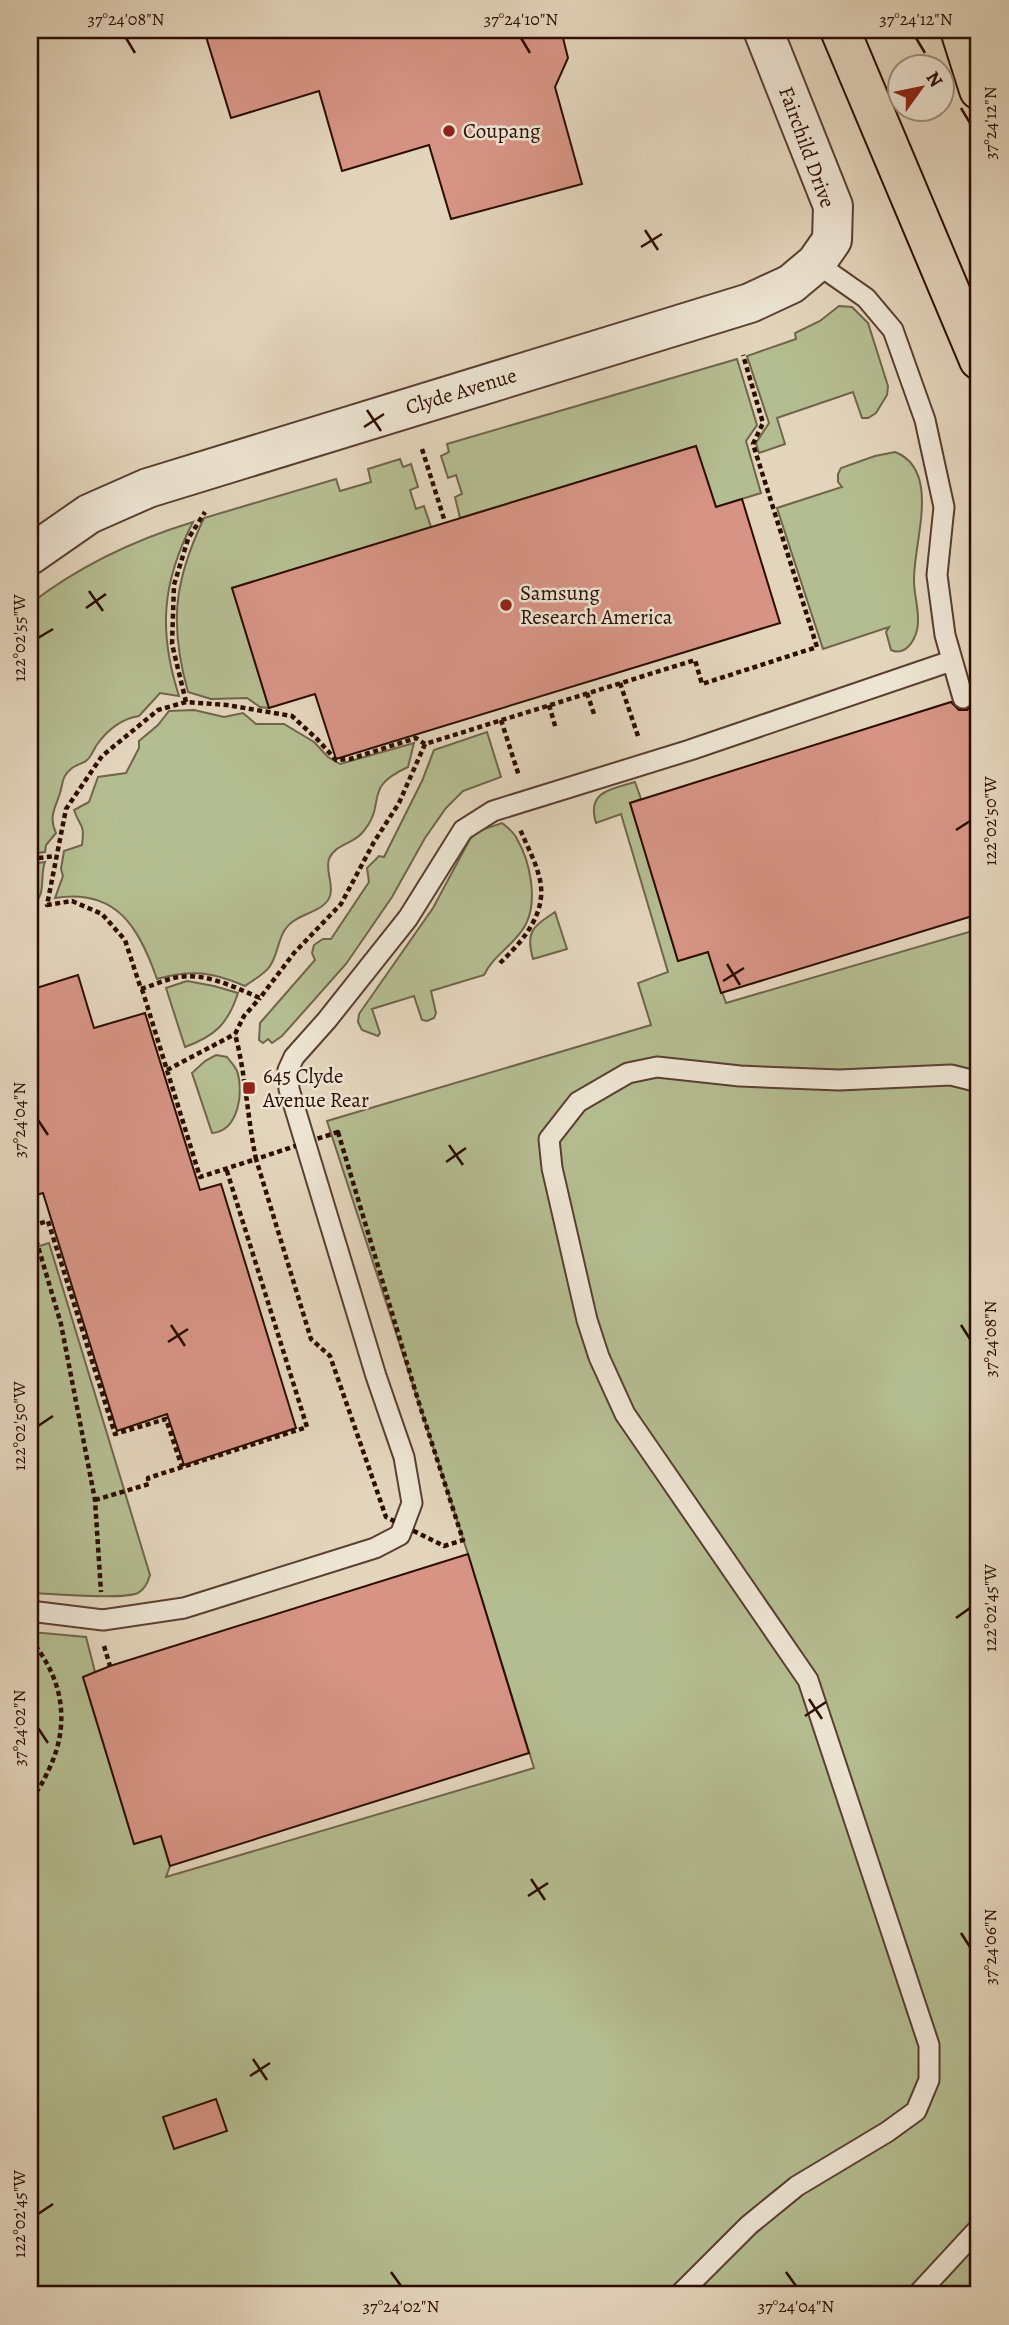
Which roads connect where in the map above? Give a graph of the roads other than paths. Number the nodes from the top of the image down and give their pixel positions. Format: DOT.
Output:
graph roads {
  1 [pos="762,30"];
  2 [pos="840,30"];
  3 [pos="960,30"];
  4 [pos="979,90"];
  5 [pos="816,263"];
  6 [pos="979,360"];
  7 [pos="30,555"];
  8 [pos="951,661"];
  9 [pos="963,698"];
  10 [pos="979,1082"];
  11 [pos="30,1611"];
  12 [pos="979,2228"];
  13 [pos="679,2295"];
  14 [pos="917,2295"];
  1 -- 5 [label="street, Fairchild Drive"];
  2 -- 6 [label="highway"];
  3 -- 4 [label="highway"];
  5 -- 7 [label="street, Clyde Avenue"];
  5 -- 8 [label="lane"];
  8 -- 9 [label="lane"];
  8 -- 11 [label="lane"];
  10 -- 13 [label="lane"];
  12 -- 14 [label="lane"];
}
